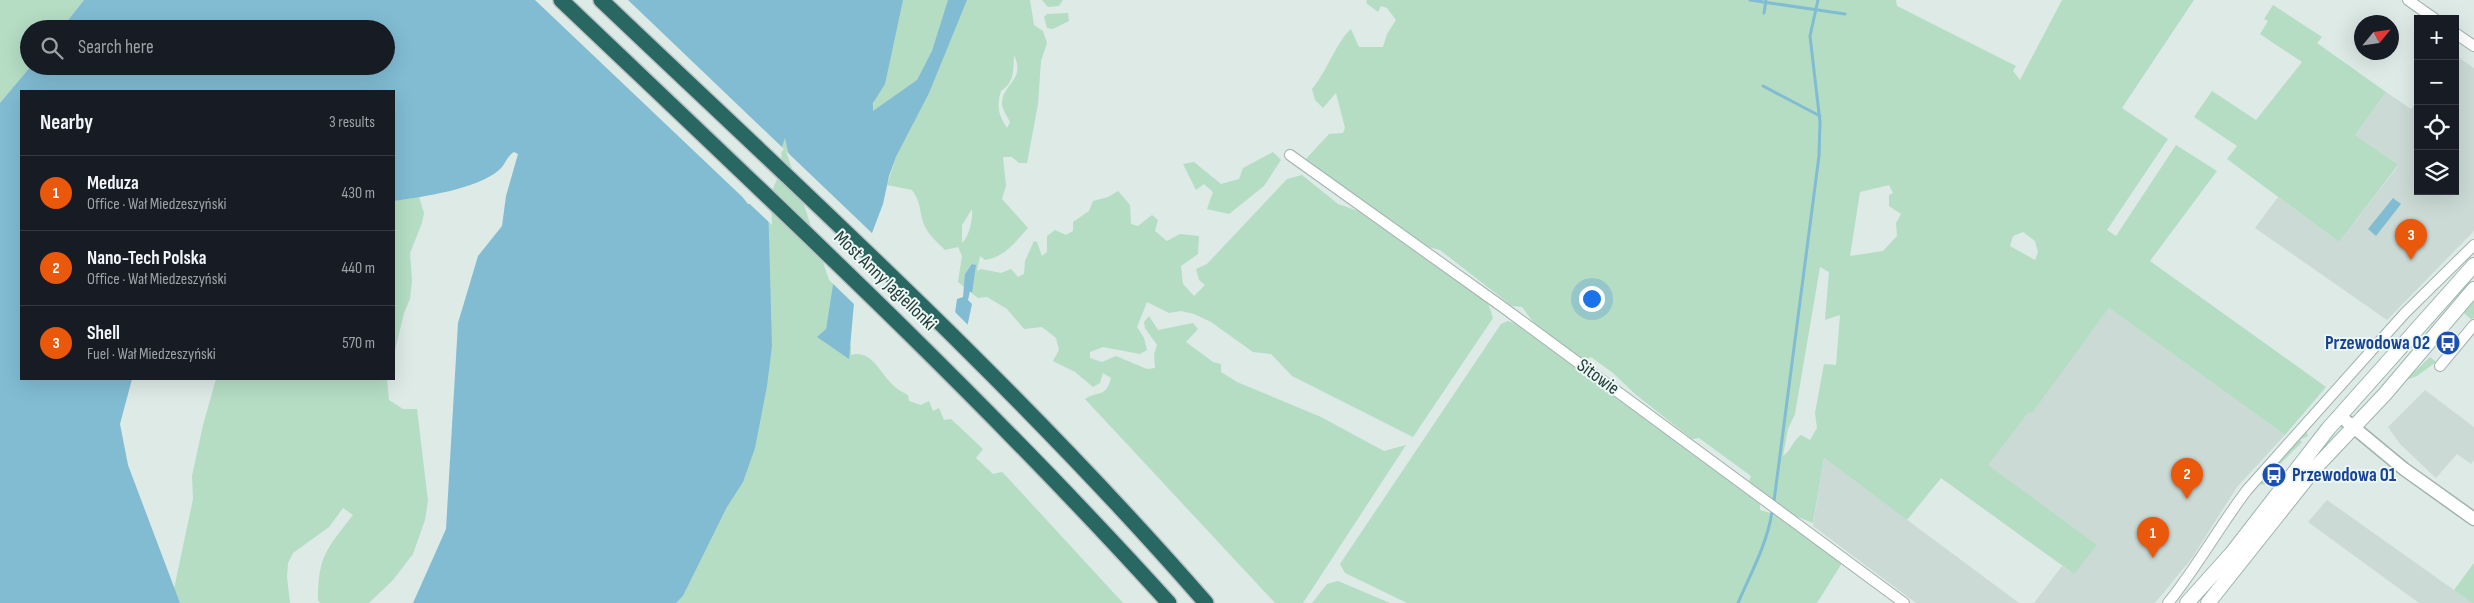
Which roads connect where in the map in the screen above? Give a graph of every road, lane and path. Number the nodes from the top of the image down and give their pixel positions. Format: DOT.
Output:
graph roads {
  1 [pos="562,0"];
  2 [pos="601,0"];
  3 [pos="2408,0"];
  4 [pos="2429,15"];
  5 [pos="2459,36"];
  6 [pos="2474,46"];
  7 [pos="1290,155"];
  8 [pos="2474,245"];
  9 [pos="2474,265"];
  10 [pos="2474,290"];
  11 [pos="2474,325"];
  12 [pos="2440,366"];
  13 [pos="2340,416"];
  14 [pos="2353,428"];
  15 [pos="2474,519"];
  16 [pos="1169,603"];
  17 [pos="1206,603"];
  18 [pos="1904,603"];
  19 [pos="2168,603"];
  20 [pos="2187,603"];
  21 [pos="2208,603"];
  1 -- 16 [label="highway, Most Anny Jagiellonki"];
  2 -- 17 [label="highway, Most Anny Jagiellonki"];
  3 -- 4 [label="street"];
  5 -- 6 [label="street"];
  7 -- 18 [label="street, Sitowie"];
  8 -- 19 [label="street"];
  9 -- 13 [label="main road"];
  10 -- 14 [label="main road"];
  11 -- 12 [label="street"];
  13 -- 14 [label="street"];
  13 -- 20 [label="main road"];
  14 -- 15 [label="street"];
  14 -- 21 [label="main road"];
}
